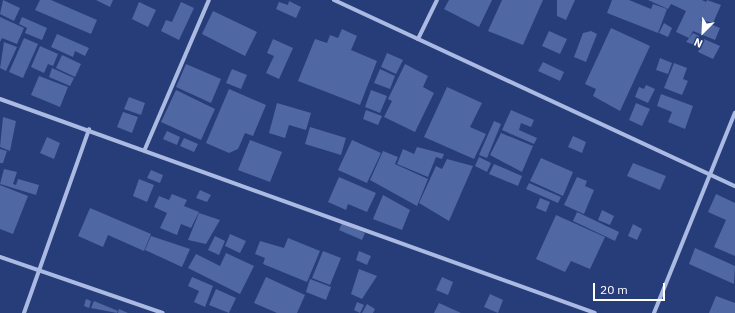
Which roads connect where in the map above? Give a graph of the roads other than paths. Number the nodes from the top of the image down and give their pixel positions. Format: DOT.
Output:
graph roads {
  1 [pos="209,0"];
  2 [pos="334,0"];
  3 [pos="437,0"];
  4 [pos="418,39"];
  5 [pos="0,99"];
  6 [pos="735,113"];
  7 [pos="89,129"];
  8 [pos="145,149"];
  9 [pos="710,174"];
  10 [pos="735,186"];
  11 [pos="0,257"];
  12 [pos="39,270"];
  13 [pos="24,313"];
  14 [pos="163,313"];
  15 [pos="594,313"];
  16 [pos="654,313"];
  1 -- 8 [label="street"];
  2 -- 4 [label="street"];
  3 -- 4 [label="street"];
  4 -- 9 [label="street"];
  5 -- 7 [label="street"];
  6 -- 9 [label="street"];
  7 -- 8 [label="street"];
  7 -- 12 [label="street"];
  8 -- 15 [label="street"];
  9 -- 10 [label="street"];
  9 -- 16 [label="street"];
  11 -- 12 [label="street"];
  12 -- 13 [label="street"];
  12 -- 14 [label="street"];
}
